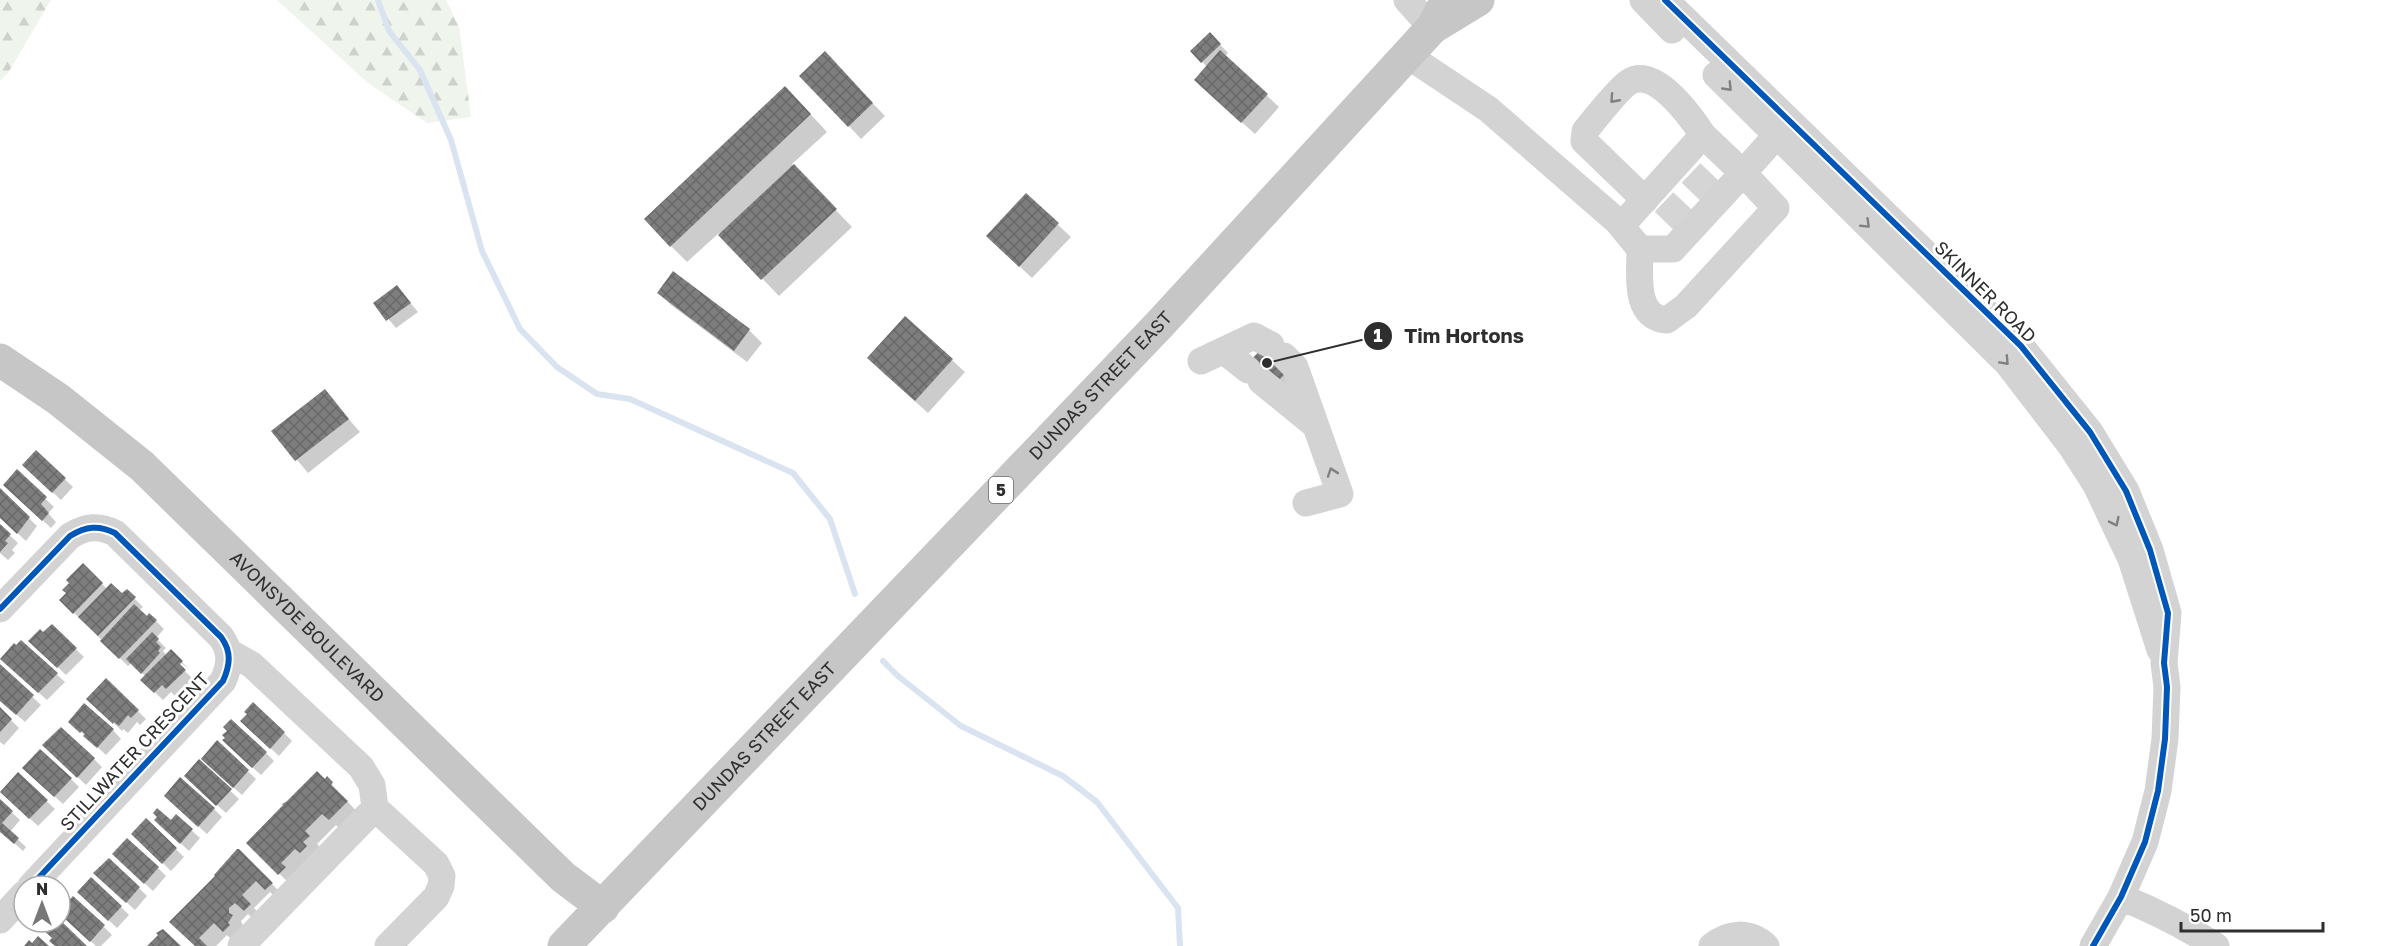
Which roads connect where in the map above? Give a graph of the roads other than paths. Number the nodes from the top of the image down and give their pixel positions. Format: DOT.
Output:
graph roads {
  1 [pos="1407,0"];
  2 [pos="1479,0"];
  3 [pos="1643,0"];
  4 [pos="1665,0"];
  5 [pos="1439,14"];
  6 [pos="1407,55"];
  7 [pos="1703,135"];
  8 [pos="1776,136"];
  9 [pos="1743,173"];
  10 [pos="1654,198"];
  11 [pos="1621,226"];
  12 [pos="1640,249"];
  13 [pos="0,360"];
  14 [pos="1316,426"];
  15 [pos="1306,503"];
  16 [pos="0,609"];
  17 [pos="229,652"];
  18 [pos="2164,663"];
  19 [pos="375,808"];
  20 [pos="42,874"];
  21 [pos="2121,897"];
  22 [pos="12,907"];
  23 [pos="603,907"];
  24 [pos="0,920"];
  25 [pos="241,946"];
  26 [pos="388,946"];
  27 [pos="564,946"];
  28 [pos="1712,946"];
  29 [pos="1766,946"];
  30 [pos="2092,946"];
  31 [pos="2216,946"];
  1 -- 5 [label="street"];
  2 -- 5 [label="main road, DUNDAS STREET EAST / 5"];
  3 -- 8 [label="street, SKINNER ROAD, one-way"];
  4 -- 18 [label="street, SKINNER ROAD"];
  5 -- 6 [label="main road, DUNDAS STREET EAST / 5"];
  6 -- 11 [label="street"];
  6 -- 23 [label="main road, DUNDAS STREET EAST / 5"];
  7 -- 9 [label="street"];
  7 -- 10 [label="street"];
  7 -- 10 [label="street, one-way"];
  8 -- 9 [label="street"];
  8 -- 18 [label="street, SKINNER ROAD, one-way"];
  9 -- 12 [label="street"];
  9 -- 12 [label="street"];
  10 -- 11 [label="street"];
  11 -- 12 [label="street"];
  13 -- 23 [label="main road, AVONSYDE BOULEVARD"];
  14 -- 14 [label="street"];
  15 -- 14 [label="street, one-way"];
  16 -- 17 [label="street"];
  17 -- 19 [label="street"];
  17 -- 20 [label="street, STILLWATER CRESCENT"];
  18 -- 21 [label="street, SKINNER ROAD"];
  19 -- 25 [label="street"];
  19 -- 26 [label="street"];
  21 -- 30 [label="street, SKINNER ROAD"];
  21 -- 31 [label="street"];
  22 -- 24 [label="street"];
  23 -- 27 [label="main road, DUNDAS STREET EAST / 5"];
  28 -- 29 [label="street"];
}
